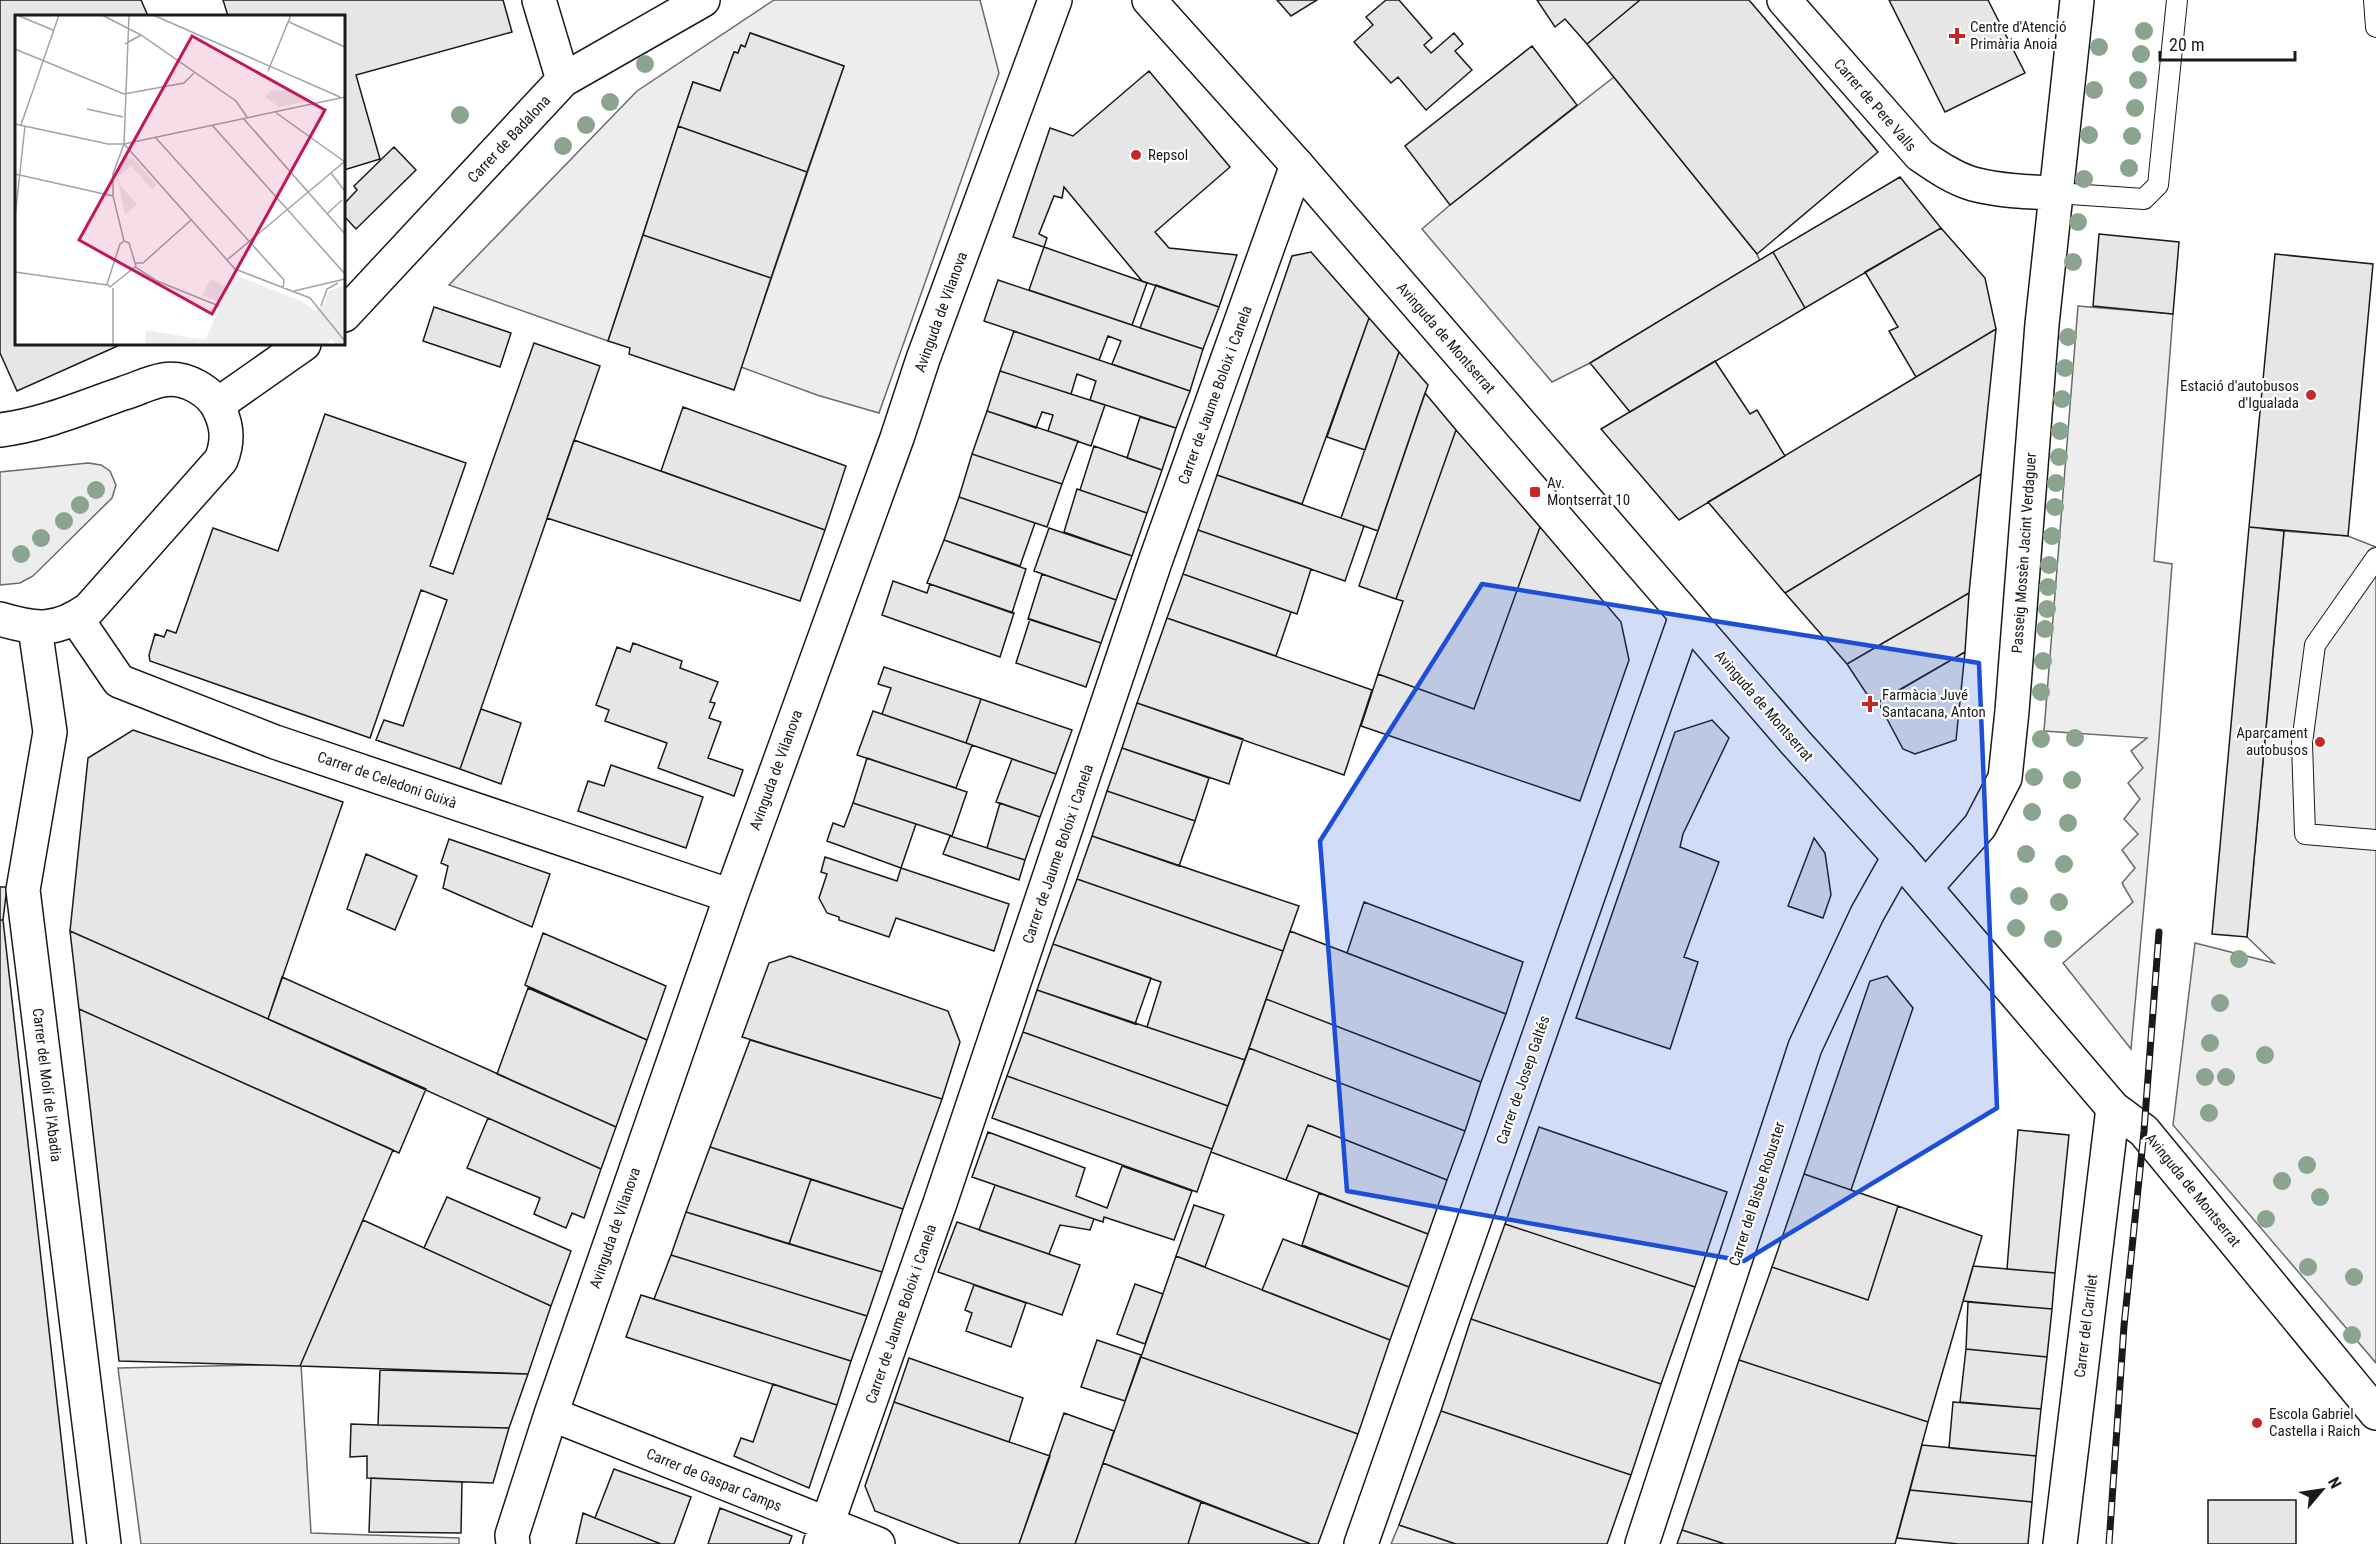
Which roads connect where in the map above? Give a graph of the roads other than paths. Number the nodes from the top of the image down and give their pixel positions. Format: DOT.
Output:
graph roads {
  1 [pos="539,0"];
  2 [pos="703,0"];
  3 [pos="1055,0"];
  4 [pos="1149,0"];
  5 [pos="1784,0"];
  6 [pos="2077,0"];
  7 [pos="2177,0"];
  8 [pos="2374,0"];
  9 [pos="2376,27"];
  10 [pos="563,80"];
  11 [pos="1297,165"];
  12 [pos="2056,193"];
  13 [pos="345,314"];
  14 [pos="303,345"];
  15 [pos="218,405"];
  16 [pos="0,430"];
  17 [pos="2376,558"];
  18 [pos="1686,616"];
  19 [pos="76,618"];
  20 [pos="0,619"];
  21 [pos="35,628"];
  22 [pos="2376,840"];
  23 [pos="1899,857"];
  24 [pos="1926,887"];
  25 [pos="731,896"];
  26 [pos="2113,1108"];
  27 [pos="2376,1413"];
  28 [pos="551,1414"];
  29 [pos="823,1534"];
  30 [pos="104,1544"];
  31 [pos="513,1544"];
  32 [pos="878,1544"];
  33 [pos="1361,1544"];
  34 [pos="1642,1544"];
  35 [pos="2060,1544"];
  1 -- 10 [label="street"];
  2 -- 10 [label="street, Carrer de Badalona"];
  3 -- 25 [label="street, Avinguda de Vilanova"];
  4 -- 11 [label="street, Avinguda de Montserrat"];
  5 -- 12 [label="street, Carrer de Pere Valls"];
  6 -- 12 [label="street, Passeig Mossèn Jacint Verdaguer"];
  7 -- 12 [label="lane"];
  8 -- 9 [label="lane"];
  10 -- 13 [label="street, Carrer de Badalona"];
  11 -- 18 [label="street, Avinguda de Montserrat"];
  11 -- 29 [label="street, Carrer de Jaume Boloix i Canela"];
  12 -- 24 [label="street, Passeig Mossèn Jacint Verdaguer"];
  14 -- 15 [label="street"];
  15 -- 16 [label="street"];
  15 -- 19 [label="street"];
  17 -- 22 [label="lane"];
  18 -- 23 [label="street, Avinguda de Montserrat"];
  18 -- 33 [label="street, Carrer de Josep Galtés"];
  19 -- 21 [label="street"];
  19 -- 25 [label="street, Carrer de Celedoni Guixà"];
  20 -- 21 [label="street"];
  21 -- 30 [label="street, Carrer del Molí de l'Abadia"];
  23 -- 24 [label="street, Avinguda de Montserrat"];
  23 -- 34 [label="street, Carrer del Bisbe Robuster"];
  24 -- 26 [label="street, Avinguda de Montserrat"];
  25 -- 28 [label="street, Avinguda de Vilanova"];
  26 -- 27 [label="street, Avinguda de Montserrat"];
  26 -- 35 [label="street, Carrer del Carrilet"];
  28 -- 29 [label="street, Carrer de Gaspar Camps"];
  28 -- 31 [label="street, Avinguda de Vilanova"];
  29 -- 32 [label="street, Carrer de Gaspar Camps"];
}
